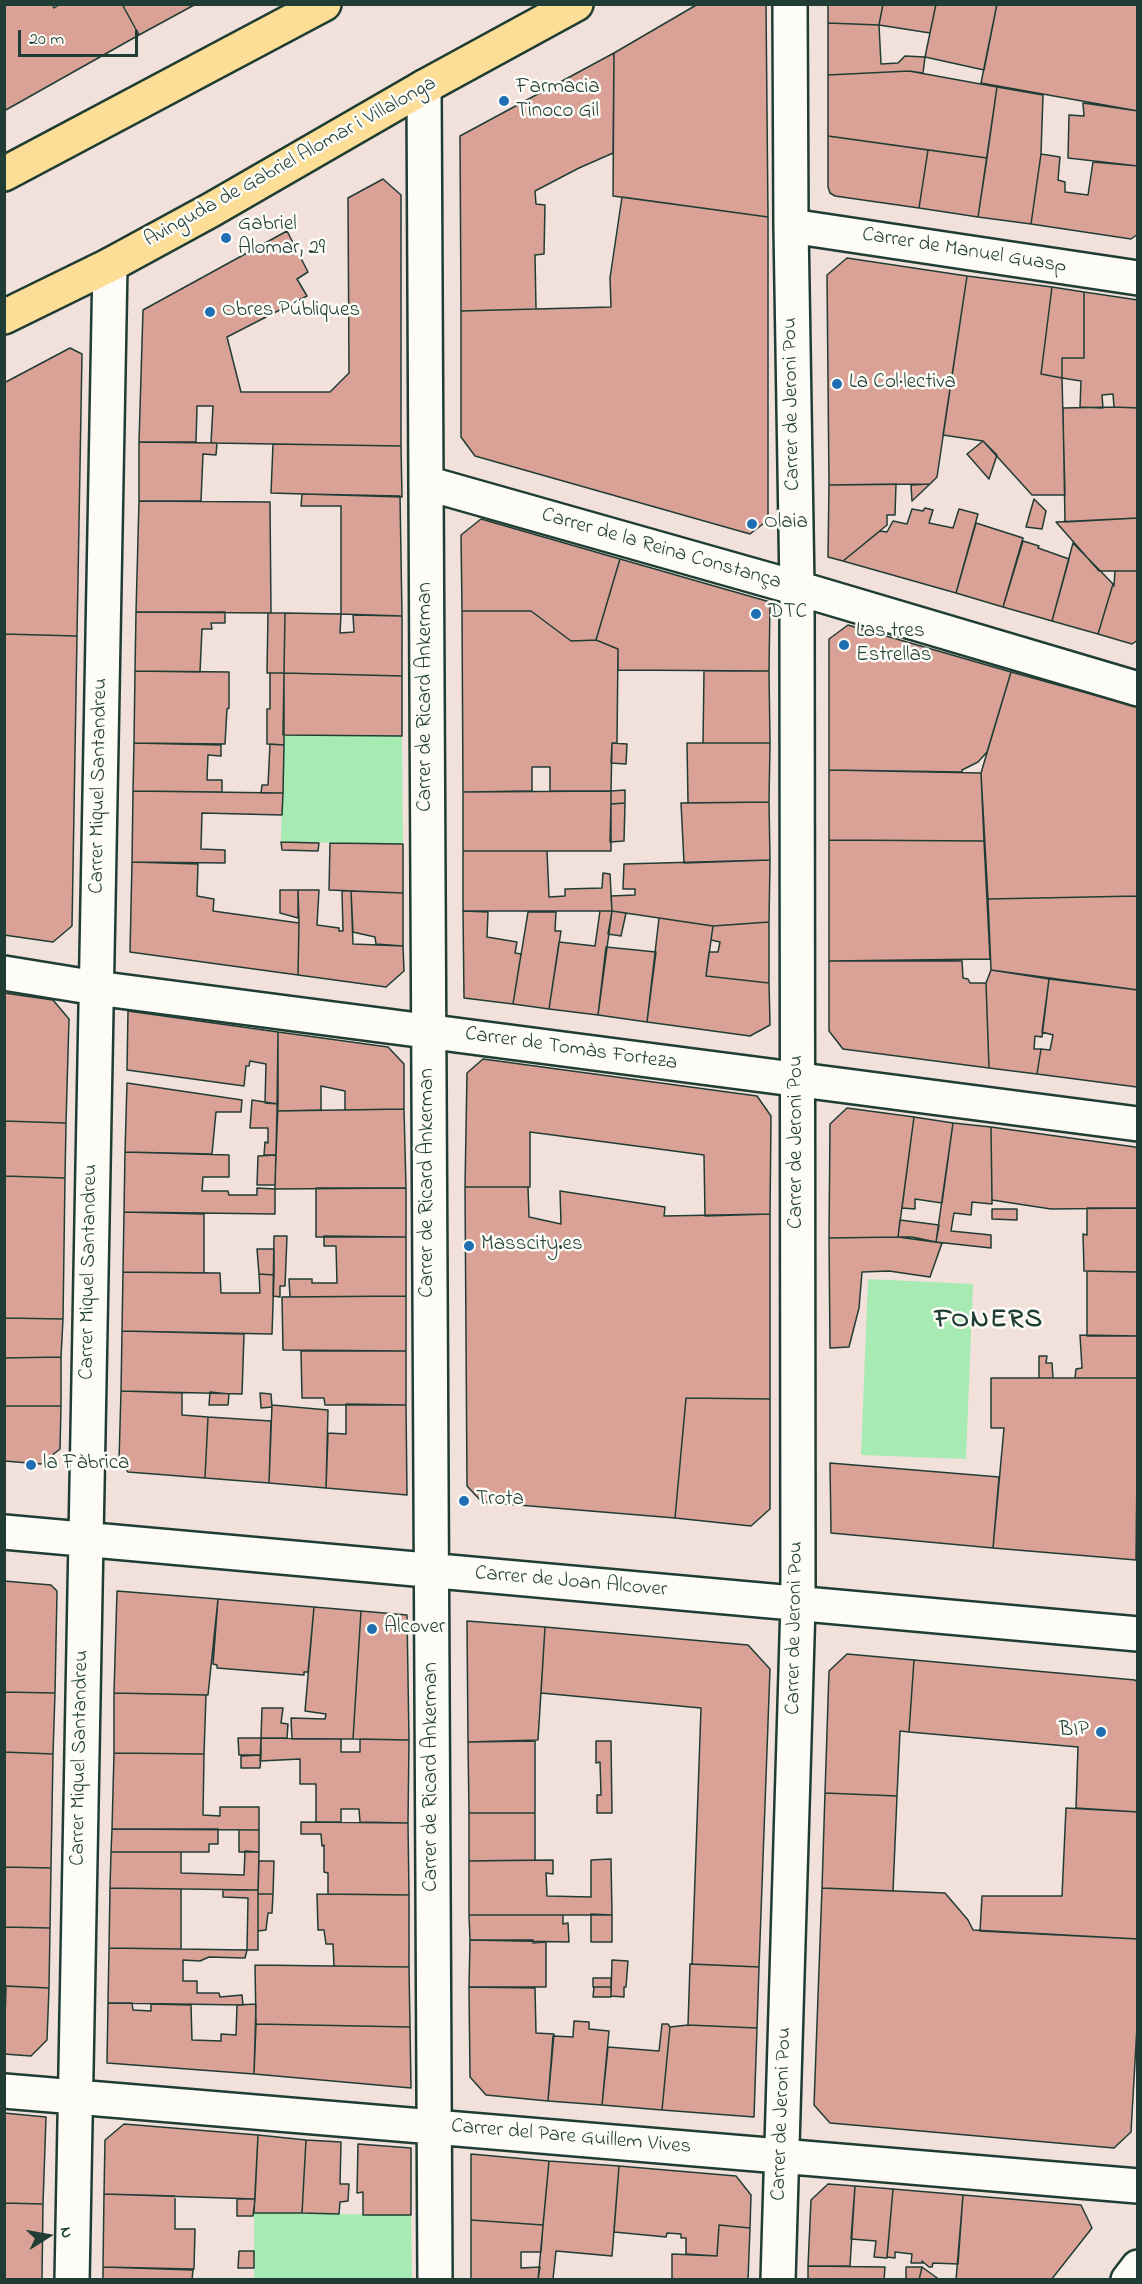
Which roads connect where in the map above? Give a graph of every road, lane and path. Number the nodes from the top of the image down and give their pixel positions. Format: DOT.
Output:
graph roads {
  1 [pos="324,4"];
  2 [pos="576,4"];
  3 [pos="790,4"];
  4 [pos="424,87"];
  5 [pos="4,174"];
  6 [pos="790,226"];
  7 [pos="110,265"];
  8 [pos="1137,278"];
  9 [pos="4,317"];
  10 [pos="426,483"];
  11 [pos="796,588"];
  12 [pos="1137,688"];
  13 [pos="4,973"];
  14 [pos="96,988"];
  15 [pos="429,1031"];
  16 [pos="798,1080"];
  17 [pos="1137,1124"];
  18 [pos="4,1532"];
  19 [pos="85,1539"];
  20 [pos="432,1570"];
  21 [pos="798,1604"];
  22 [pos="1137,1634"];
  23 [pos="4,2091"];
  24 [pos="75,2097"];
  25 [pos="434,2127"];
  26 [pos="781,2156"];
  27 [pos="1137,2186"];
  28 [pos="1137,2267"];
  29 [pos="72,2280"];
  30 [pos="435,2280"];
  31 [pos="778,2280"];
  32 [pos="1128,2280"];
  1 -- 5 [label="main road"];
  2 -- 4 [label="main road, Avinguda de Gabriel Alomar i Villalonga"];
  3 -- 6 [label="street, Carrer de Jeroni Pou"];
  4 -- 7 [label="main road, Avinguda de Gabriel Alomar i Villalonga"];
  4 -- 10 [label="street, Carrer de Ricard Ankerman"];
  6 -- 8 [label="street, Carrer de Manuel Guasp"];
  6 -- 11 [label="street, Carrer de Jeroni Pou"];
  7 -- 9 [label="main road, Avinguda de Gabriel Alomar i Villalonga"];
  7 -- 14 [label="street, Carrer Miquel Santandreu"];
  10 -- 11 [label="street, Carrer de la Reina Constança"];
  10 -- 15 [label="street, Carrer de Ricard Ankerman"];
  11 -- 12 [label="street, Carrer de la Reina Constança"];
  11 -- 16 [label="street, Carrer de Jeroni Pou"];
  13 -- 14 [label="street, Carrer de Tomàs Forteza"];
  14 -- 15 [label="street, Carrer de Tomàs Forteza"];
  14 -- 19 [label="street, Carrer Miquel Santandreu"];
  15 -- 16 [label="street, Carrer de Tomàs Forteza"];
  15 -- 20 [label="street, Carrer de Ricard Ankerman"];
  16 -- 17 [label="street, Carrer de Tomàs Forteza"];
  16 -- 21 [label="street, Carrer de Jeroni Pou"];
  18 -- 19 [label="street, Carrer de Joan Alcover"];
  19 -- 20 [label="street, Carrer de Joan Alcover"];
  19 -- 24 [label="street, Carrer Miquel Santandreu"];
  20 -- 21 [label="street, Carrer de Joan Alcover"];
  20 -- 25 [label="street, Carrer de Ricard Ankerman"];
  21 -- 22 [label="street, Carrer de Joan Alcover"];
  21 -- 26 [label="street, Carrer de Jeroni Pou"];
  23 -- 24 [label="street, Carrer del Pare Guillem Vives"];
  24 -- 25 [label="street, Carrer del Pare Guillem Vives"];
  24 -- 29 [label="street, Carrer Miquel Santandreu"];
  25 -- 26 [label="street, Carrer del Pare Guillem Vives"];
  25 -- 30 [label="street, Carrer de Ricard Ankerman"];
  26 -- 27 [label="street, Carrer del Pare Guillem Vives"];
  26 -- 31 [label="street, Carrer de Jeroni Pou"];
  28 -- 32 [label="street"];
}
